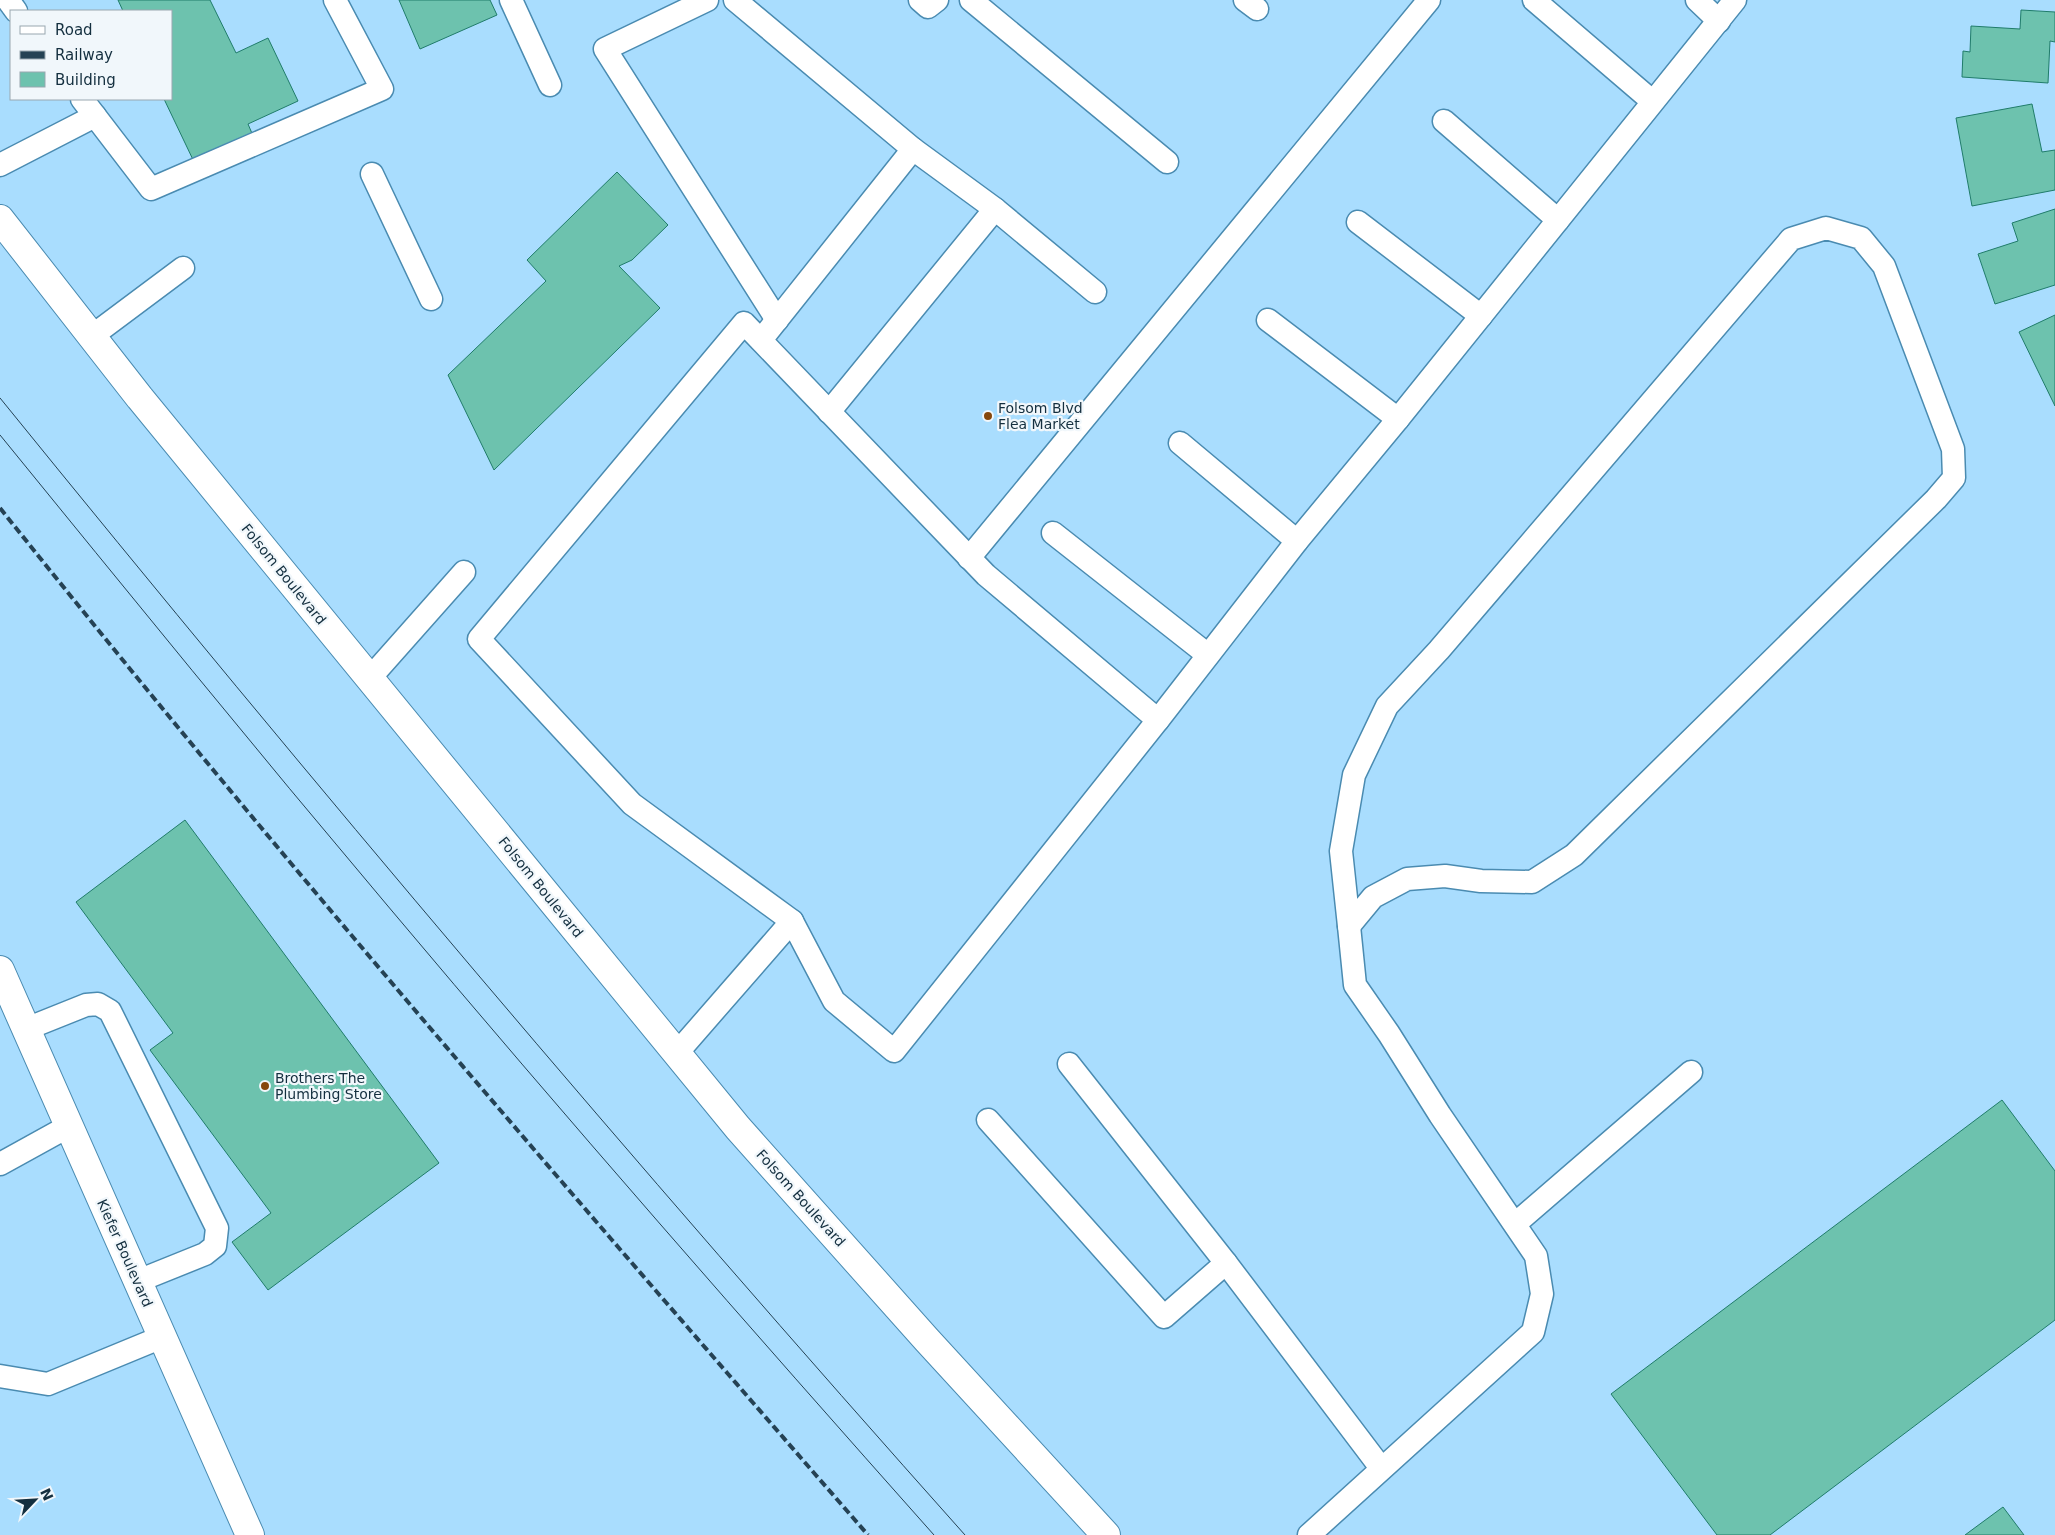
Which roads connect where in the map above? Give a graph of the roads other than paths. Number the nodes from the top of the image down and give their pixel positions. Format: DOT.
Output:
graph roads {
  1 [pos="335,0"];
  2 [pos="511,0"];
  3 [pos="707,0"];
  4 [pos="735,0"];
  5 [pos="920,0"];
  6 [pos="937,0"];
  7 [pos="971,0"];
  8 [pos="1429,0"];
  9 [pos="1534,0"];
  10 [pos="1697,0"];
  11 [pos="1735,0"];
  12 [pos="1719,21"];
  13 [pos="550,85"];
  14 [pos="1652,101"];
  15 [pos="88,107"];
  16 [pos="1444,121"];
  17 [pos="913,149"];
  18 [pos="1167,162"];
  19 [pos="0,165"];
  20 [pos="372,174"];
  21 [pos="995,209"];
  22 [pos="0,218"];
  23 [pos="1558,220"];
  24 [pos="1358,222"];
  25 [pos="183,268"];
  26 [pos="1095,292"];
  27 [pos="431,299"];
  28 [pos="1481,316"];
  29 [pos="777,320"];
  30 [pos="1268,320"];
  31 [pos="92,336"];
  32 [pos="761,340"];
  33 [pos="829,412"];
  34 [pos="1398,419"];
  35 [pos="1180,444"];
  36 [pos="1053,533"];
  37 [pos="1297,541"];
  38 [pos="969,558"];
  39 [pos="464,572"];
  40 [pos="1208,655"];
  41 [pos="370,678"];
  42 [pos="1158,720"];
  43 [pos="792,920"];
  44 [pos="1349,926"];
  45 [pos="0,970"];
  46 [pos="26,1029"];
  47 [pos="677,1053"];
  48 [pos="1069,1064"];
  49 [pos="1691,1072"];
  50 [pos="988,1120"];
  51 [pos="69,1126"];
  52 [pos="0,1164"];
  53 [pos="1515,1224"];
  54 [pos="1226,1263"];
  55 [pos="138,1281"];
  56 [pos="162,1337"];
  57 [pos="0,1376"];
  58 [pos="1381,1468"];
  59 [pos="250,1535"];
  60 [pos="1106,1535"];
  61 [pos="1309,1535"];
  1 -- 15 [label="lane"];
  2 -- 13 [label="lane"];
  3 -- 29 [label="lane"];
  4 -- 17 [label="lane"];
  5 -- 6 [label="lane"];
  7 -- 18 [label="lane"];
  8 -- 38 [label="lane"];
  9 -- 14 [label="lane"];
  10 -- 12 [label="lane"];
  11 -- 12 [label="lane"];
  12 -- 14 [label="lane"];
  14 -- 23 [label="lane"];
  15 -- 19 [label="lane"];
  16 -- 23 [label="lane"];
  17 -- 21 [label="lane"];
  17 -- 29 [label="lane"];
  20 -- 27 [label="lane"];
  21 -- 26 [label="lane"];
  21 -- 33 [label="lane"];
  22 -- 31 [label="main road, Folsom Boulevard"];
  23 -- 28 [label="lane"];
  24 -- 28 [label="lane"];
  25 -- 31 [label="lane"];
  28 -- 34 [label="lane"];
  29 -- 32 [label="lane"];
  30 -- 34 [label="lane"];
  31 -- 41 [label="main road, Folsom Boulevard"];
  32 -- 33 [label="lane"];
  32 -- 43 [label="lane"];
  33 -- 38 [label="lane"];
  34 -- 37 [label="lane"];
  35 -- 37 [label="lane"];
  36 -- 40 [label="lane"];
  37 -- 40 [label="lane"];
  38 -- 42 [label="lane"];
  39 -- 41 [label="lane"];
  40 -- 42 [label="lane"];
  41 -- 47 [label="main road, Folsom Boulevard"];
  42 -- 43 [label="lane"];
  43 -- 47 [label="lane"];
  44 -- 44 [label="lane"];
  44 -- 53 [label="lane"];
  45 -- 46 [label="main road, Kiefer Boulevard"];
  46 -- 51 [label="main road, Kiefer Boulevard"];
  46 -- 55 [label="lane"];
  47 -- 60 [label="main road, Folsom Boulevard"];
  48 -- 54 [label="lane"];
  49 -- 53 [label="lane"];
  50 -- 54 [label="lane"];
  51 -- 52 [label="lane"];
  51 -- 55 [label="main road, Kiefer Boulevard"];
  53 -- 58 [label="lane"];
  54 -- 58 [label="lane"];
  55 -- 56 [label="main road, Kiefer Boulevard"];
  56 -- 57 [label="lane"];
  56 -- 59 [label="main road, Kiefer Boulevard"];
  58 -- 61 [label="lane"];
}
